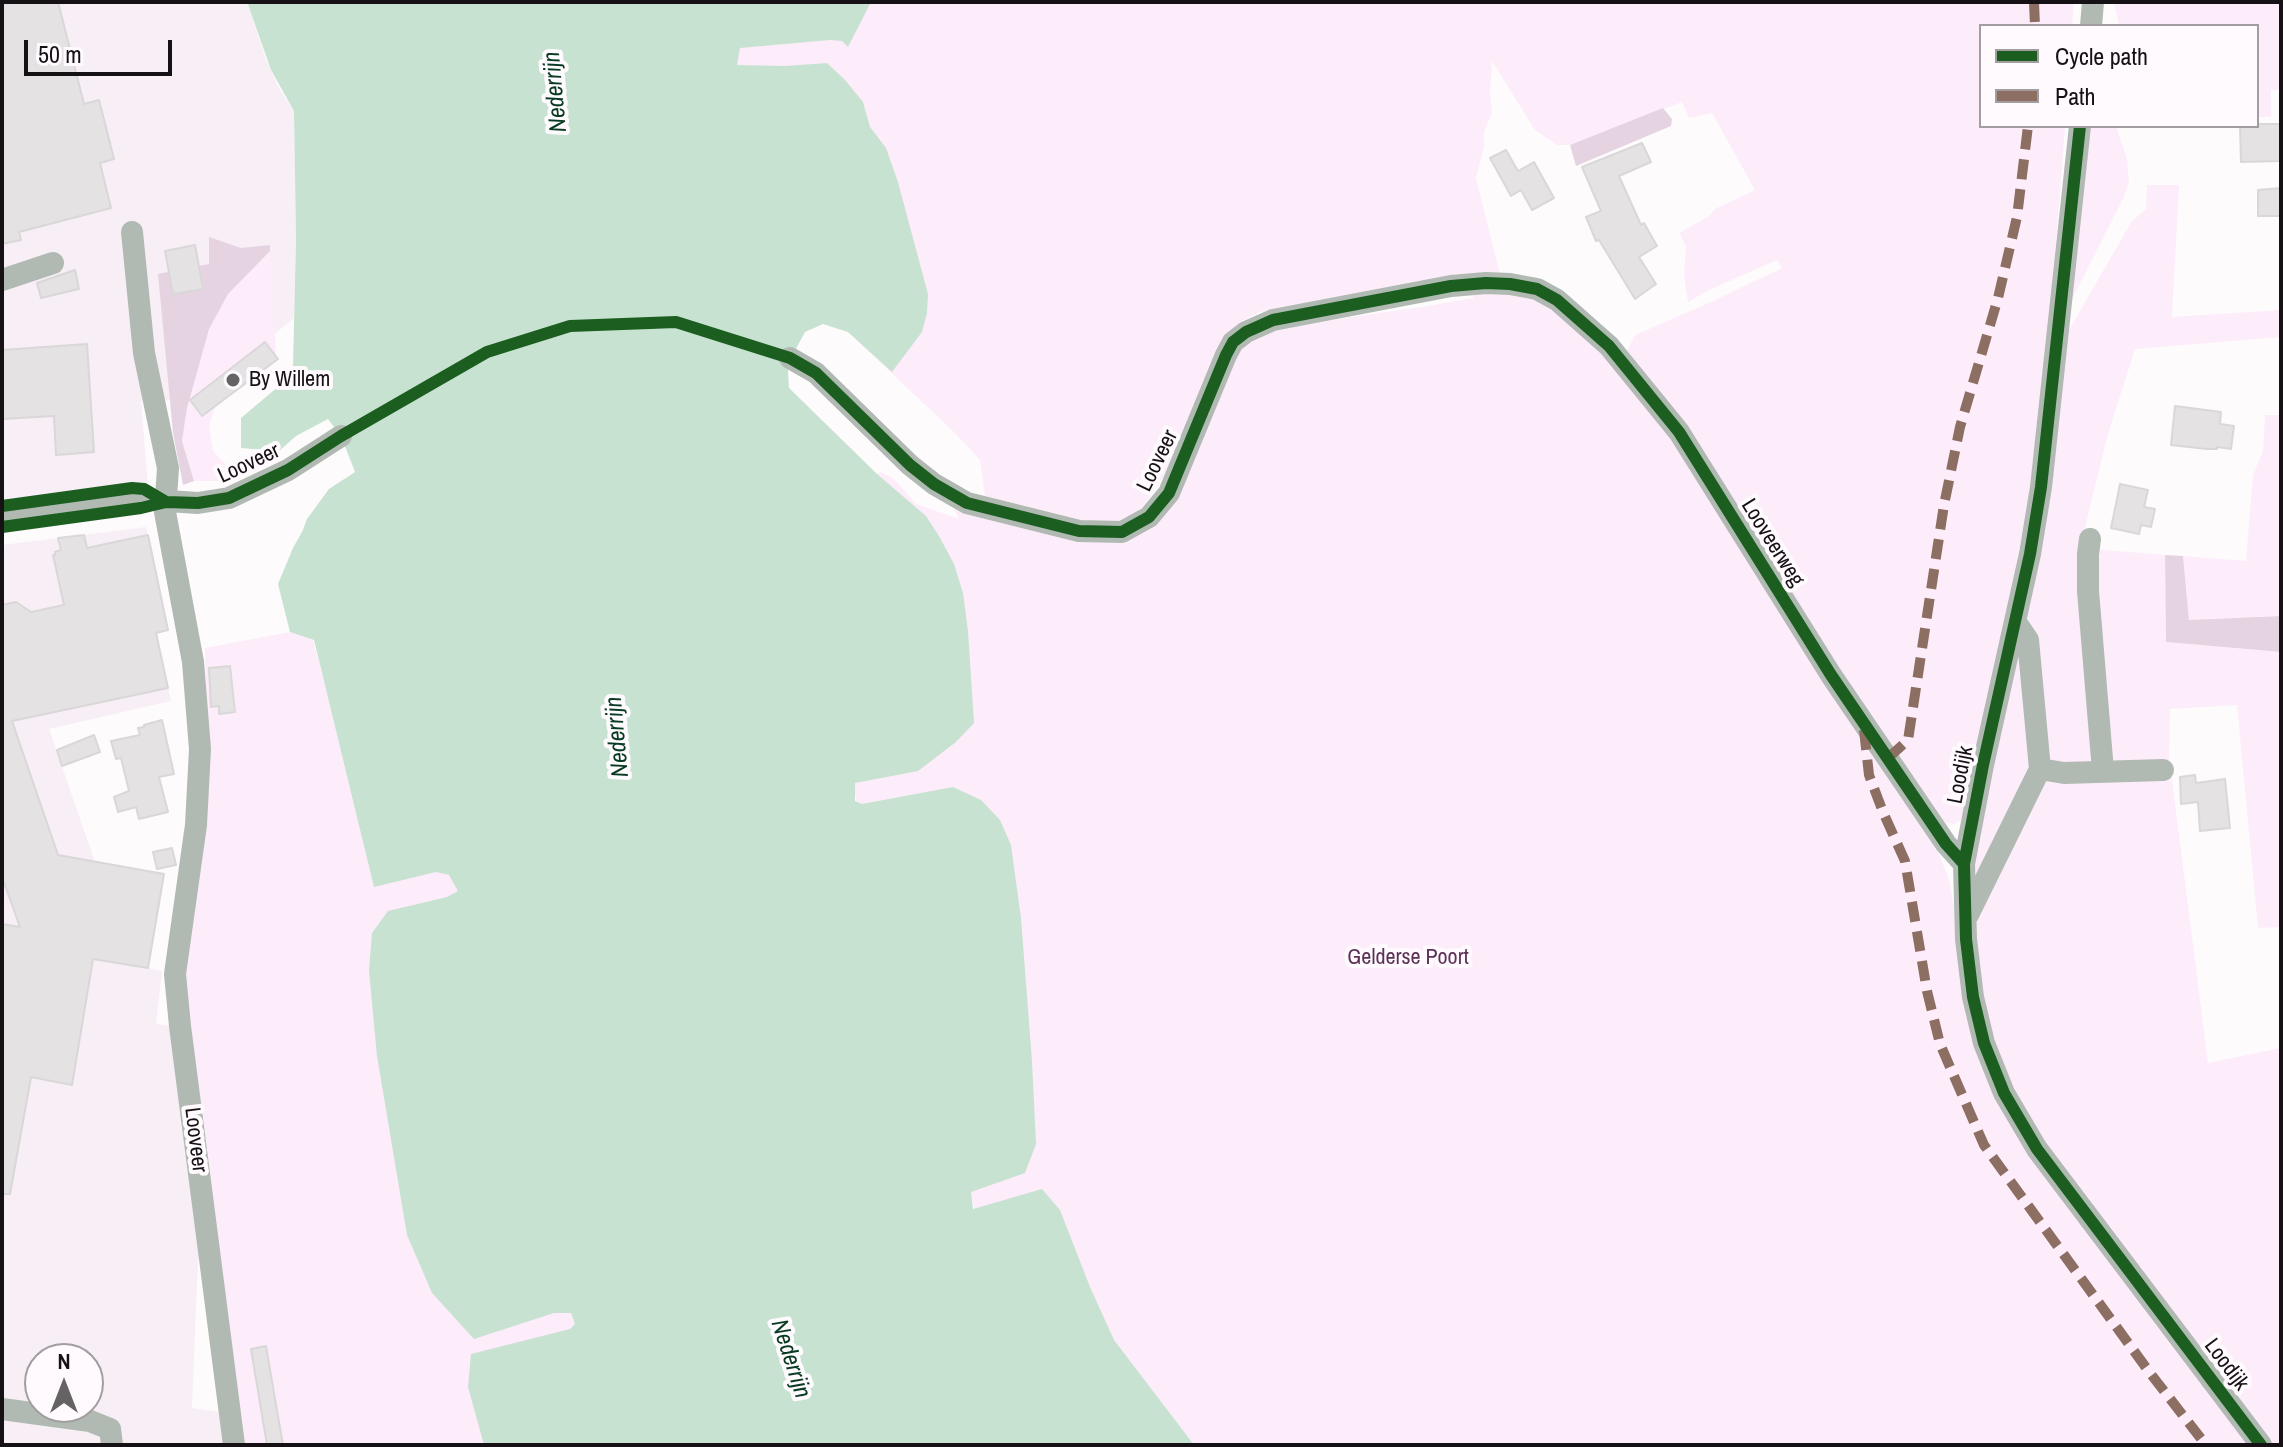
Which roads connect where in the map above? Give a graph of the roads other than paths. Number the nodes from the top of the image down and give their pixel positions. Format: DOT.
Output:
graph roads {
  1 [pos="2093,2"];
  2 [pos="2091,24"];
  3 [pos="2080,128"];
  4 [pos="132,232"];
  5 [pos="53,263"];
  6 [pos="2,280"];
  7 [pos="1510,284"];
  8 [pos="790,358"];
  9 [pos="341,436"];
  10 [pos="166,502"];
  11 [pos="2,514"];
  12 [pos="2090,539"];
  13 [pos="2015,621"];
  14 [pos="2040,769"];
  15 [pos="2163,770"];
  16 [pos="2103,771"];
  17 [pos="1964,864"];
  18 [pos="1966,920"];
  19 [pos="2,1409"];
  20 [pos="112,1445"];
  21 [pos="234,1445"];
  22 [pos="2261,1445"];
  1 -- 2 [label="street"];
  3 -- 13 [label="street, Loodijk"];
  4 -- 10 [label="street"];
  5 -- 6 [label="street"];
  7 -- 8 [label="street, Looveer"];
  7 -- 17 [label="street, Looveerweg"];
  9 -- 10 [label="street, Looveer"];
  10 -- 11 [label="street, Looveer"];
  10 -- 21 [label="street, Looveer"];
  12 -- 16 [label="street"];
  13 -- 14 [label="street"];
  13 -- 17 [label="street, Loodijk"];
  14 -- 16 [label="street"];
  14 -- 18 [label="street"];
  15 -- 16 [label="street"];
  17 -- 18 [label="street, Loodijk"];
  18 -- 22 [label="street, Loodijk"];
  19 -- 20 [label="street"];
}
